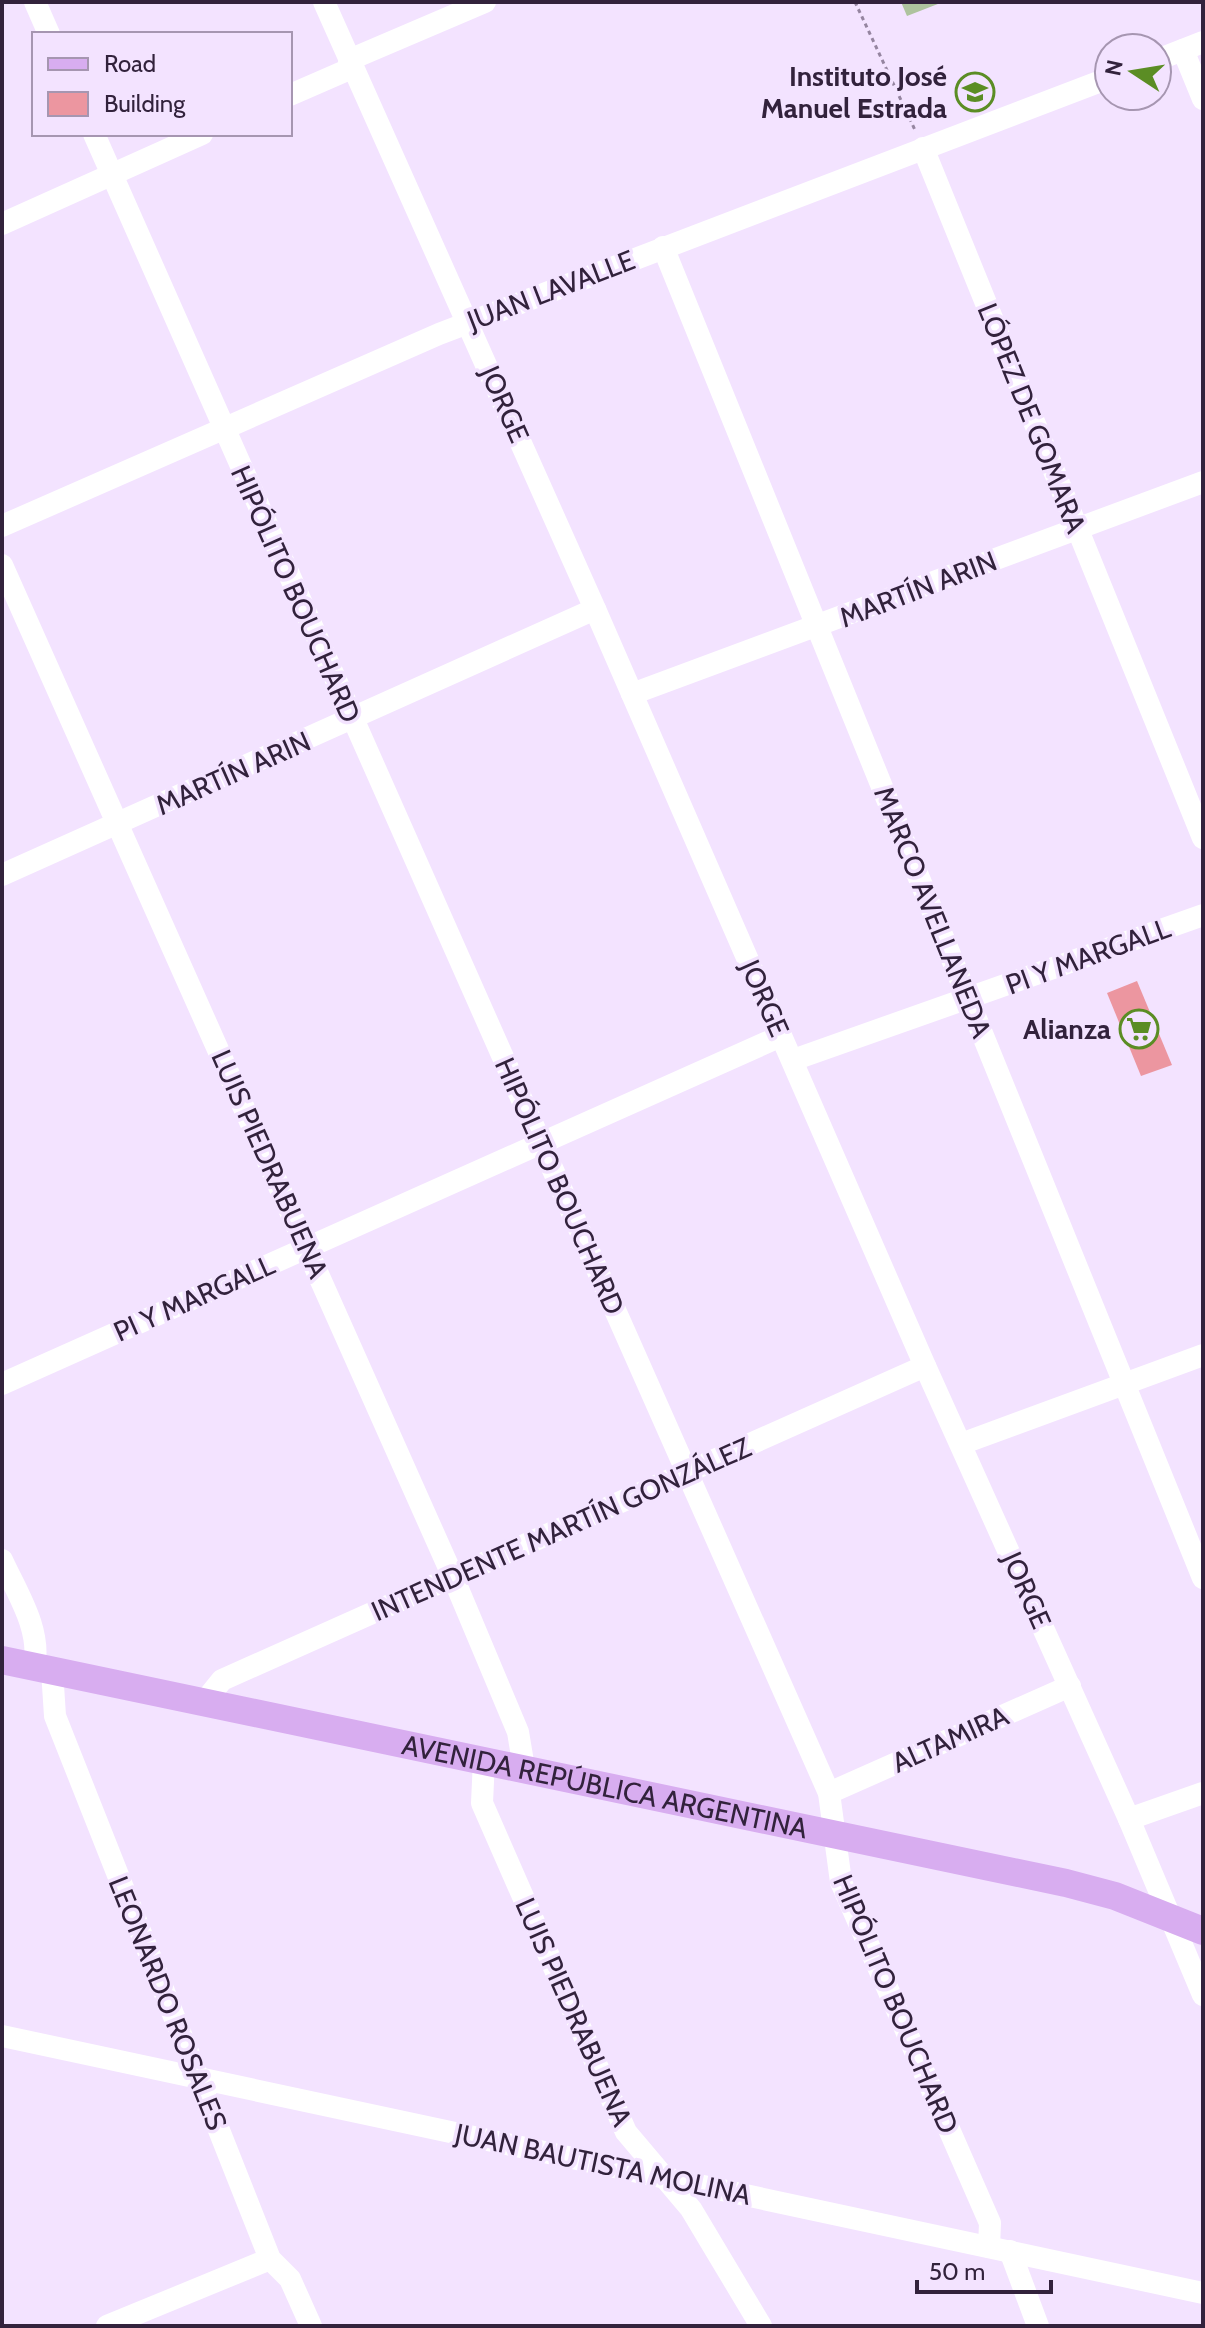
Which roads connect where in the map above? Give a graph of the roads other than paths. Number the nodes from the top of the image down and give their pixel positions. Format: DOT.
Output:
graph roads {
  1 [pos="35,2"];
  2 [pos="324,2"];
  3 [pos="485,2"];
  4 [pos="48,32"];
  5 [pos="1193,46"];
  6 [pos="1173,54"];
  7 [pos="351,64"];
  8 [pos="1093,84"];
  9 [pos="292,94"];
  10 [pos="1203,99"];
  11 [pos="95,136"];
  12 [pos="198,136"];
  13 [pos="923,148"];
  14 [pos="112,174"];
  15 [pos="2,224"];
  16 [pos="663,247"];
  17 [pos="468,322"];
  18 [pos="222,430"];
  19 [pos="1203,482"];
  20 [pos="2,526"];
  21 [pos="1076,529"];
  22 [pos="2,565"];
  23 [pos="595,609"];
  24 [pos="816,628"];
  25 [pos="632,694"];
  26 [pos="353,720"];
  27 [pos="118,824"];
  28 [pos="1203,838"];
  29 [pos="2,875"];
  30 [pos="1203,915"];
  31 [pos="968,999"];
  32 [pos="781,1036"];
  33 [pos="793,1060"];
  34 [pos="542,1143"];
  35 [pos="307,1248"];
  36 [pos="1203,1355"];
  37 [pos="925,1366"];
  38 [pos="2,1384"];
  39 [pos="1125,1384"];
  40 [pos="961,1444"];
  41 [pos="688,1472"];
  42 [pos="2,1560"];
  43 [pos="453,1577"];
  44 [pos="1203,1578"];
  45 [pos="2,1660"];
  46 [pos="43,1668"];
  47 [pos="1070,1686"];
  48 [pos="205,1701"];
  49 [pos="484,1760"];
  50 [pos="524,1768"];
  51 [pos="829,1793"];
  52 [pos="1203,1793"];
  53 [pos="1129,1819"];
  54 [pos="834,1832"];
  55 [pos="1170,1916"];
  56 [pos="1203,1931"];
  57 [pos="1203,1995"];
  58 [pos="2,2036"];
  59 [pos="198,2079"];
  60 [pos="661,2176"];
  61 [pos="999,2249"];
  62 [pos="270,2259"];
  63 [pos="1203,2293"];
  64 [pos="107,2326"];
  65 [pos="311,2326"];
  66 [pos="761,2326"];
  67 [pos="1038,2326"];
  1 -- 4 [label="street"];
  2 -- 7 [label="street, JORGE"];
  3 -- 7 [label="street"];
  5 -- 6 [label="street"];
  5 -- 10 [label="street"];
  7 -- 9 [label="street"];
  7 -- 17 [label="street, JORGE"];
  8 -- 13 [label="street, JUAN LAVALLE"];
  11 -- 14 [label="street, HIPÓLITO BOUCHARD"];
  12 -- 14 [label="street"];
  13 -- 16 [label="street, JUAN LAVALLE"];
  13 -- 21 [label="street, LÓPEZ DE GOMARA"];
  14 -- 15 [label="street"];
  14 -- 18 [label="street, HIPÓLITO BOUCHARD"];
  16 -- 17 [label="street, JUAN LAVALLE"];
  16 -- 24 [label="street, MARCO AVELLANEDA"];
  17 -- 18 [label="street, JUAN LAVALLE"];
  17 -- 23 [label="street, JORGE"];
  18 -- 20 [label="street, JUAN LAVALLE"];
  18 -- 26 [label="street, HIPÓLITO BOUCHARD"];
  19 -- 21 [label="street, MARTÍN ARIN"];
  21 -- 24 [label="street, MARTÍN ARIN"];
  21 -- 28 [label="street, LÓPEZ DE GOMARA"];
  22 -- 27 [label="street, LUIS PIEDRABUENA"];
  23 -- 25 [label="street, JORGE"];
  23 -- 26 [label="street, MARTÍN ARIN"];
  24 -- 25 [label="street, MARTÍN ARIN"];
  24 -- 31 [label="street, MARCO AVELLANEDA"];
  25 -- 32 [label="street, JORGE"];
  26 -- 27 [label="street, MARTÍN ARIN"];
  26 -- 34 [label="street, HIPÓLITO BOUCHARD"];
  27 -- 29 [label="street, MARTÍN ARIN"];
  27 -- 35 [label="street, LUIS PIEDRABUENA"];
  30 -- 31 [label="street, PI Y MARGALL"];
  31 -- 33 [label="street, PI Y MARGALL"];
  31 -- 39 [label="street, MARCO AVELLANEDA"];
  32 -- 33 [label="street, JORGE"];
  32 -- 34 [label="street, PI Y MARGALL"];
  33 -- 37 [label="street, JORGE"];
  34 -- 35 [label="street, PI Y MARGALL"];
  34 -- 41 [label="street, HIPÓLITO BOUCHARD"];
  35 -- 38 [label="street, PI Y MARGALL"];
  35 -- 43 [label="street, LUIS PIEDRABUENA"];
  36 -- 39 [label="street"];
  37 -- 40 [label="street, JORGE"];
  37 -- 41 [label="street, INTENDENTE MARTÍN GONZÁLEZ"];
  39 -- 40 [label="street"];
  39 -- 44 [label="street, MARCO AVELLANEDA"];
  40 -- 47 [label="street, JORGE"];
  41 -- 43 [label="street, INTENDENTE MARTÍN GONZÁLEZ"];
  41 -- 51 [label="street, HIPÓLITO BOUCHARD"];
  42 -- 46 [label="street, LEONARDO ROSALES"];
  43 -- 48 [label="street, INTENDENTE MARTÍN GONZÁLEZ"];
  43 -- 50 [label="street, LUIS PIEDRABUENA"];
  45 -- 46 [label="main road, AVENIDA REPÚBLICA ARGENTINA"];
  46 -- 48 [label="main road, AVENIDA REPÚBLICA ARGENTINA"];
  46 -- 59 [label="street, LEONARDO ROSALES"];
  47 -- 51 [label="street, ALTAMIRA"];
  47 -- 53 [label="street, JORGE"];
  48 -- 49 [label="main road, AVENIDA REPÚBLICA ARGENTINA"];
  49 -- 50 [label="main road, AVENIDA REPÚBLICA ARGENTINA"];
  49 -- 60 [label="street, LUIS PIEDRABUENA"];
  50 -- 54 [label="main road, AVENIDA REPÚBLICA ARGENTINA"];
  51 -- 54 [label="street, HIPÓLITO BOUCHARD"];
  52 -- 53 [label="street"];
  53 -- 55 [label="street, JORGE"];
  54 -- 55 [label="main road, AVENIDA REPÚBLICA ARGENTINA"];
  54 -- 61 [label="street, HIPÓLITO BOUCHARD"];
  55 -- 56 [label="main road, AVENIDA REPÚBLICA ARGENTINA"];
  55 -- 57 [label="street, JORGE"];
  58 -- 59 [label="street, JUAN BAUTISTA MOLINA"];
  59 -- 60 [label="street, JUAN BAUTISTA MOLINA"];
  59 -- 62 [label="street, LEONARDO ROSALES"];
  60 -- 61 [label="street, JUAN BAUTISTA MOLINA"];
  60 -- 66 [label="street, LUIS PIEDRABUENA"];
  61 -- 63 [label="street, JUAN BAUTISTA MOLINA"];
  61 -- 67 [label="street, HIPÓLITO BOUCHARD"];
  62 -- 64 [label="street"];
  62 -- 65 [label="street, LEONARDO ROSALES"];
}
